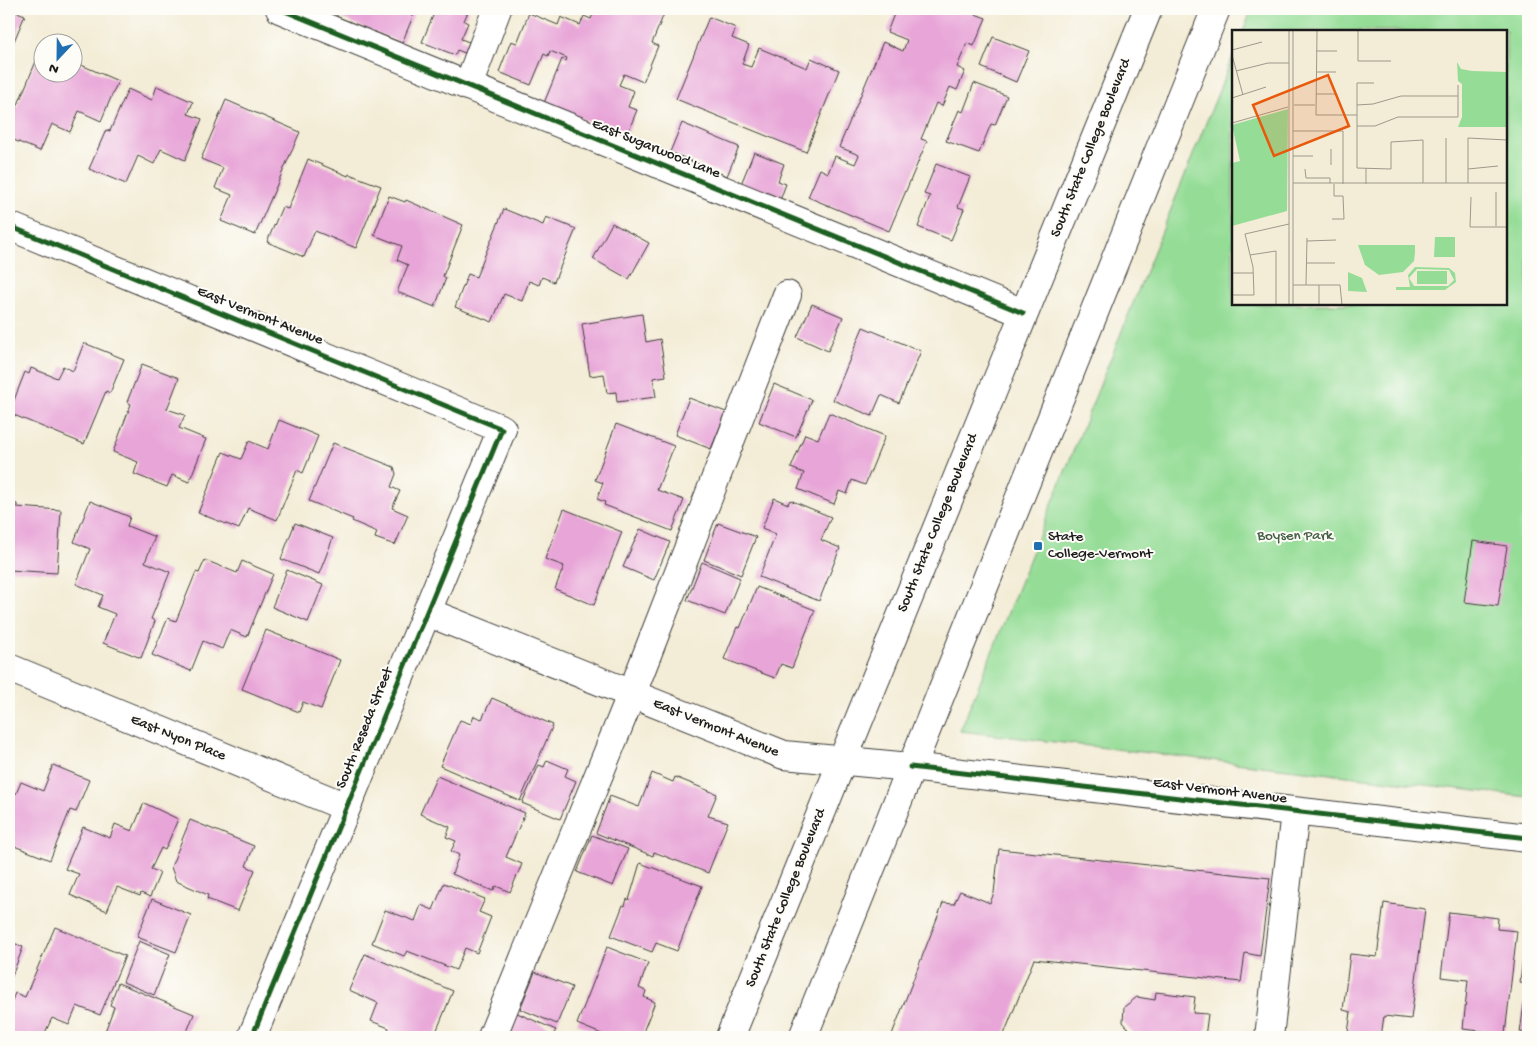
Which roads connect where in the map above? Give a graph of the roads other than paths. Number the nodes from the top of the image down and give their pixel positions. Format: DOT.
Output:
graph roads {
  1 [pos="280,9"];
  2 [pos="497,9"];
  3 [pos="1148,9"];
  4 [pos="1216,9"];
  5 [pos="468,86"];
  6 [pos="9,226"];
  7 [pos="787,295"];
  8 [pos="1023,313"];
  9 [pos="502,429"];
  10 [pos="427,612"];
  11 [pos="9,668"];
  12 [pos="632,693"];
  13 [pos="843,762"];
  14 [pos="910,767"];
  15 [pos="346,807"];
  16 [pos="1295,812"];
  17 [pos="1528,838"];
  18 [pos="252,1037"];
  19 [pos="492,1037"];
  20 [pos="730,1037"];
  21 [pos="803,1037"];
  22 [pos="1268,1037"];
  1 -- 5 [label="street, East Sugarwood Lane"];
  2 -- 5 [label="street"];
  3 -- 8 [label="street, South State College Boulevard"];
  4 -- 14 [label="street"];
  5 -- 8 [label="street, East Sugarwood Lane"];
  6 -- 9 [label="street, East Vermont Avenue"];
  7 -- 12 [label="street"];
  8 -- 13 [label="street, South State College Boulevard"];
  9 -- 10 [label="street, South Reseda Street"];
  10 -- 12 [label="street, East Vermont Avenue"];
  10 -- 15 [label="street, South Reseda Street"];
  11 -- 15 [label="street, East Nyon Place"];
  12 -- 13 [label="street, East Vermont Avenue"];
  12 -- 19 [label="street"];
  13 -- 14 [label="street, East Vermont Avenue"];
  13 -- 20 [label="street, South State College Boulevard"];
  14 -- 16 [label="street, East Vermont Avenue"];
  14 -- 21 [label="street"];
  15 -- 18 [label="street, South Reseda Street"];
  16 -- 17 [label="street, East Vermont Avenue"];
  16 -- 22 [label="street"];
}
